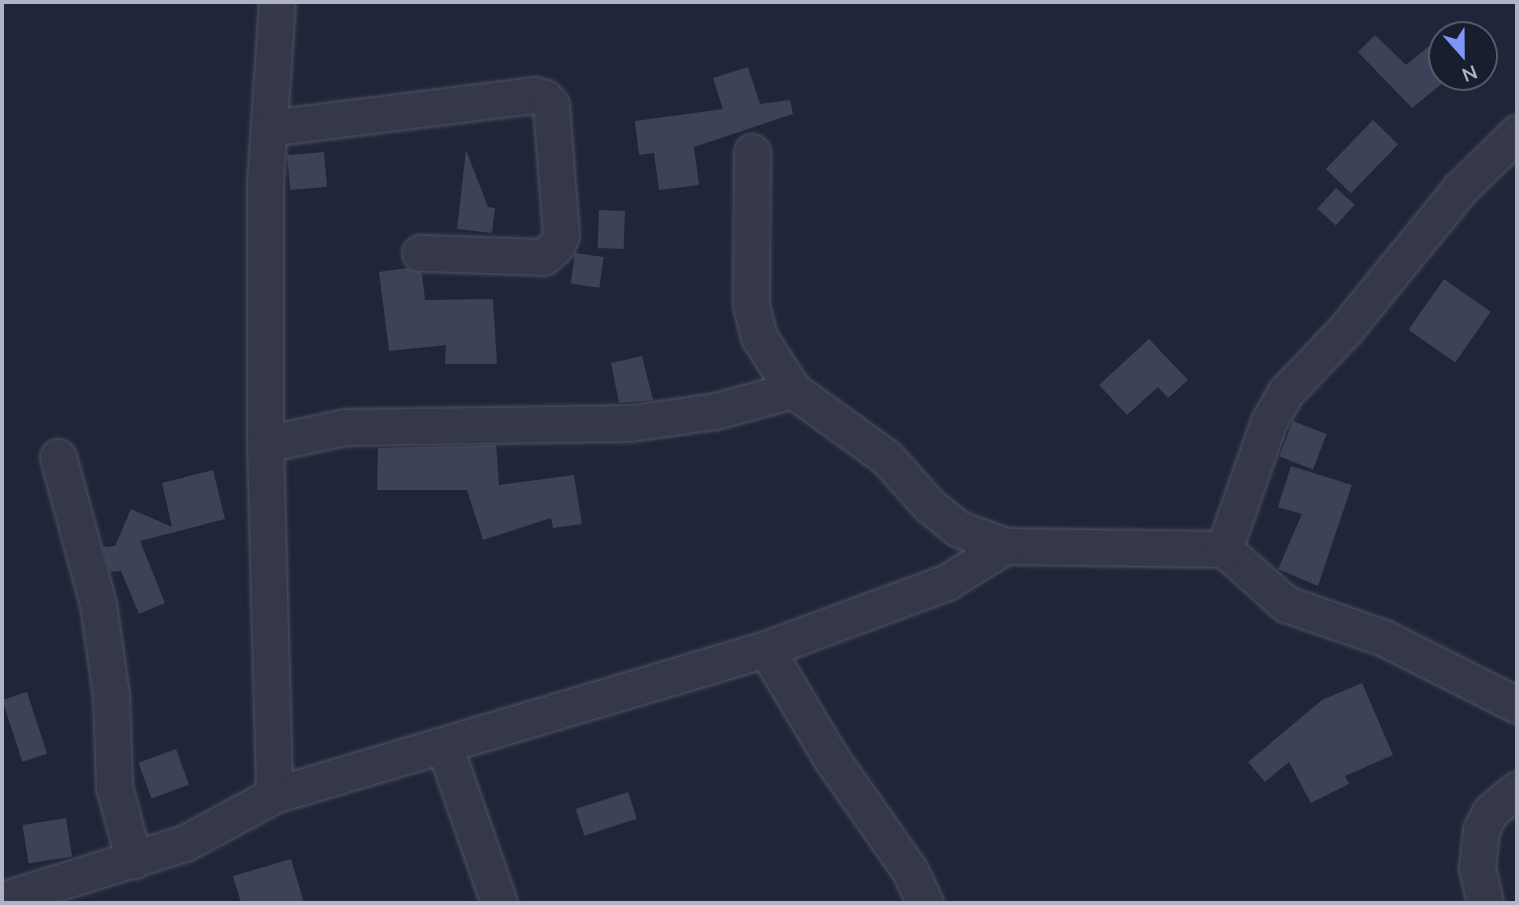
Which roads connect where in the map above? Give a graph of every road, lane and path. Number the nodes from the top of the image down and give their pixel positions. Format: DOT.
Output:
graph roads {
  1 [pos="277,2"];
  2 [pos="269,128"];
  3 [pos="1517,133"];
  4 [pos="752,152"];
  5 [pos="420,253"];
  6 [pos="793,390"];
  7 [pos="265,444"];
  8 [pos="58,457"];
  9 [pos="1004,546"];
  10 [pos="1224,549"];
  11 [pos="766,649"];
  12 [pos="1517,705"];
  13 [pos="444,745"];
  14 [pos="1517,789"];
  15 [pos="274,795"];
  16 [pos="134,860"];
  17 [pos="2,900"];
  18 [pos="499,903"];
  19 [pos="925,903"];
  20 [pos="1485,903"];
  1 -- 2 [label="street"];
  2 -- 5 [label="street"];
  2 -- 7 [label="street"];
  3 -- 10 [label="street"];
  4 -- 6 [label="street"];
  6 -- 7 [label="street"];
  6 -- 9 [label="street"];
  7 -- 15 [label="street"];
  8 -- 16 [label="street"];
  9 -- 10 [label="street"];
  9 -- 11 [label="street"];
  10 -- 12 [label="street"];
  11 -- 13 [label="street"];
  11 -- 19 [label="street"];
  13 -- 15 [label="street"];
  13 -- 18 [label="street"];
  14 -- 20 [label="street"];
  15 -- 16 [label="street"];
  16 -- 17 [label="street"];
}
